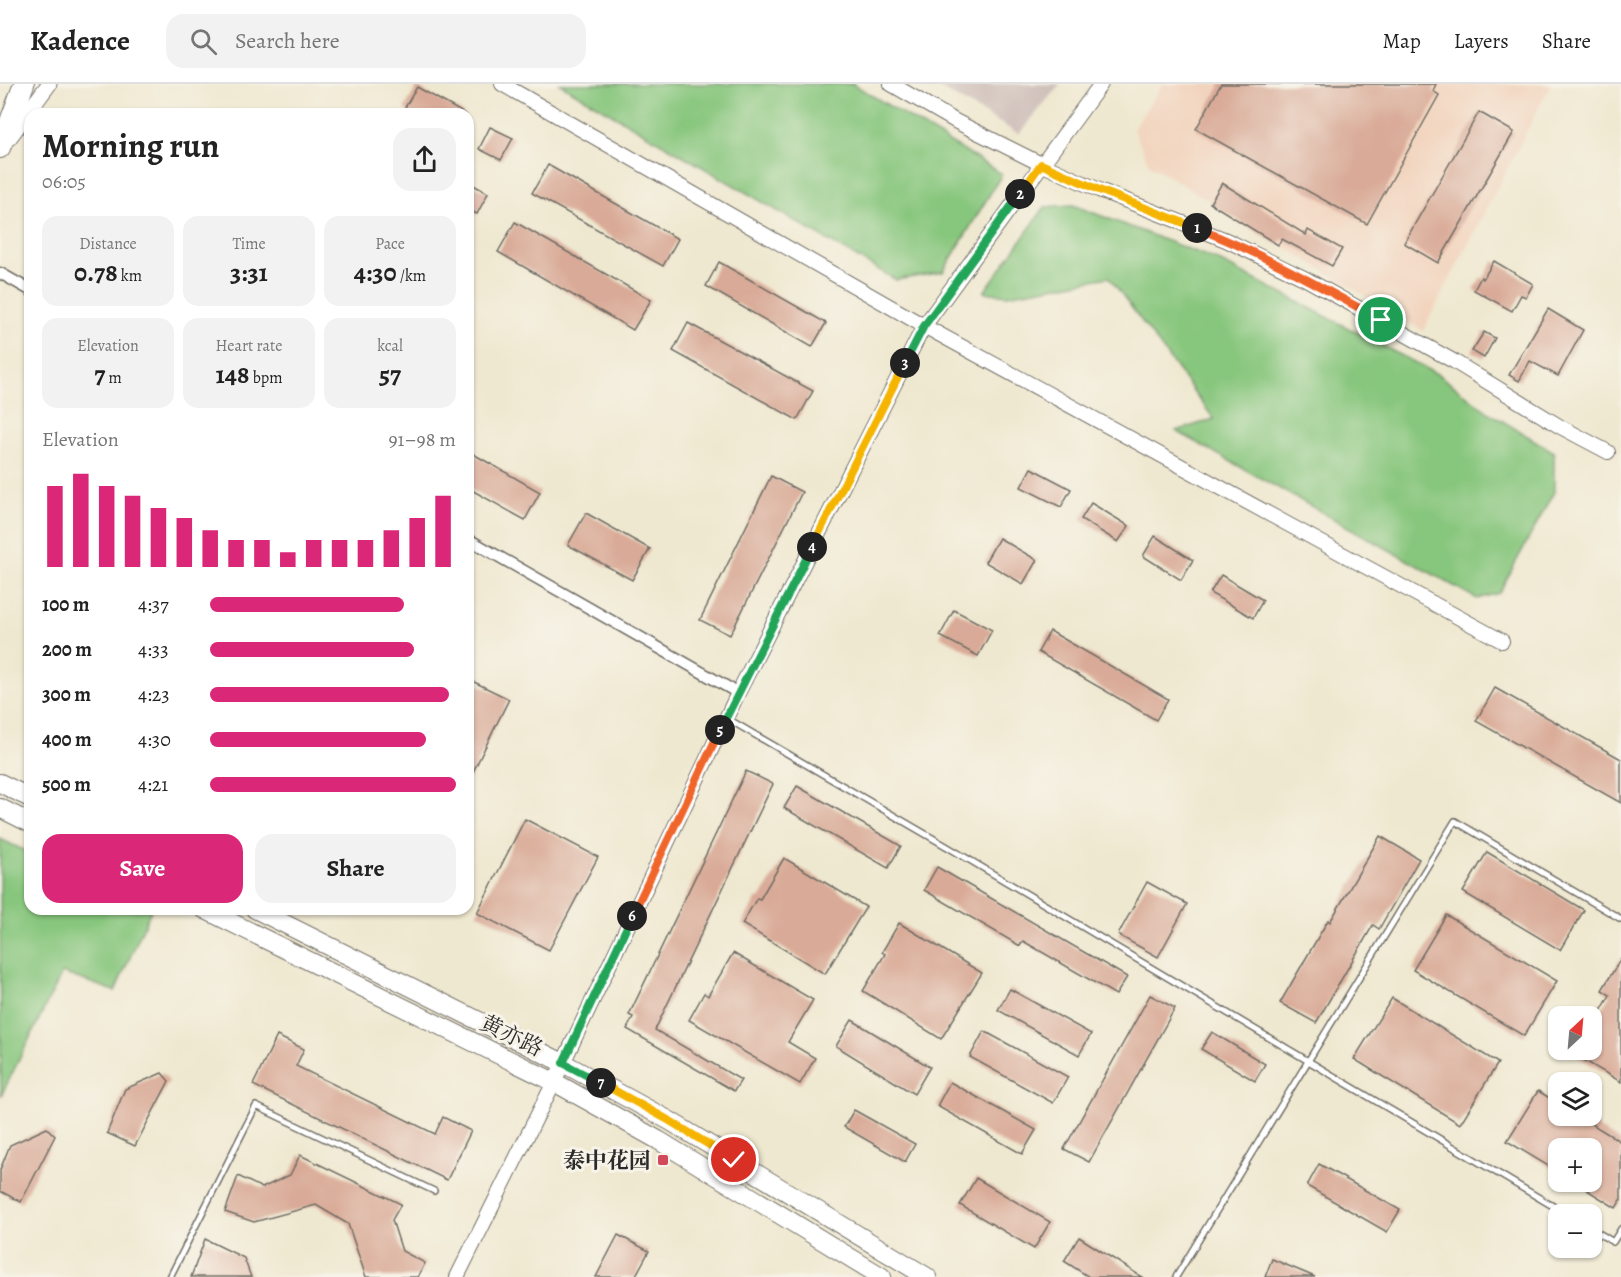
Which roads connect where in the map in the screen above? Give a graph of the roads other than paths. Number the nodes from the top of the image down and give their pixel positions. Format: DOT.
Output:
graph roads {
  1 [pos="24,84"];
  2 [pos="49,84"];
  3 [pos="502,84"];
  4 [pos="891,84"];
  5 [pos="1101,84"];
  6 [pos="31,108"];
  7 [pos="24,117"];
  8 [pos="0,149"];
  9 [pos="1041,164"];
  10 [pos="0,273"];
  11 [pos="24,287"];
  12 [pos="924,326"];
  13 [pos="1608,452"];
  14 [pos="474,542"];
  15 [pos="1502,641"];
  16 [pos="738,693"];
  17 [pos="726,718"];
  18 [pos="0,783"];
  19 [pos="24,795"];
  20 [pos="0,808"];
  21 [pos="24,820"];
  22 [pos="216,915"];
  23 [pos="267,915"];
  24 [pos="1621,920"];
  25 [pos="1309,1061"];
  26 [pos="563,1063"];
  27 [pos="554,1082"];
  28 [pos="434,1191"];
  29 [pos="1550,1204"];
  30 [pos="1621,1229"];
  31 [pos="1602,1235"];
  32 [pos="170,1277"];
  33 [pos="457,1277"];
  34 [pos="882,1277"];
  35 [pos="927,1277"];
  36 [pos="1176,1277"];
  1 -- 8 [label="highway"];
  2 -- 6 [label="main road"];
  3 -- 12 [label="street"];
  4 -- 9 [label="street"];
  5 -- 9 [label="street"];
  7 -- 8 [label="main road"];
  9 -- 12 [label="street"];
  9 -- 13 [label="street"];
  10 -- 11 [label="street"];
  12 -- 15 [label="street"];
  12 -- 16 [label="street"];
  14 -- 16 [label="street"];
  16 -- 17 [label="street"];
  17 -- 25 [label="lane"];
  17 -- 26 [label="street"];
  18 -- 19 [label="main road"];
  20 -- 21 [label="main road"];
  22 -- 27 [label="main road, 黄亦路"];
  23 -- 26 [label="main road, 黄亦路"];
  24 -- 25 [label="lane"];
  25 -- 29 [label="lane"];
  25 -- 36 [label="lane"];
  26 -- 27 [label="street"];
  26 -- 35 [label="main road, 黄亦路"];
  27 -- 33 [label="street"];
  27 -- 34 [label="main road, 黄亦路"];
  28 -- 32 [label="lane"];
  30 -- 31 [label="lane"];
}
